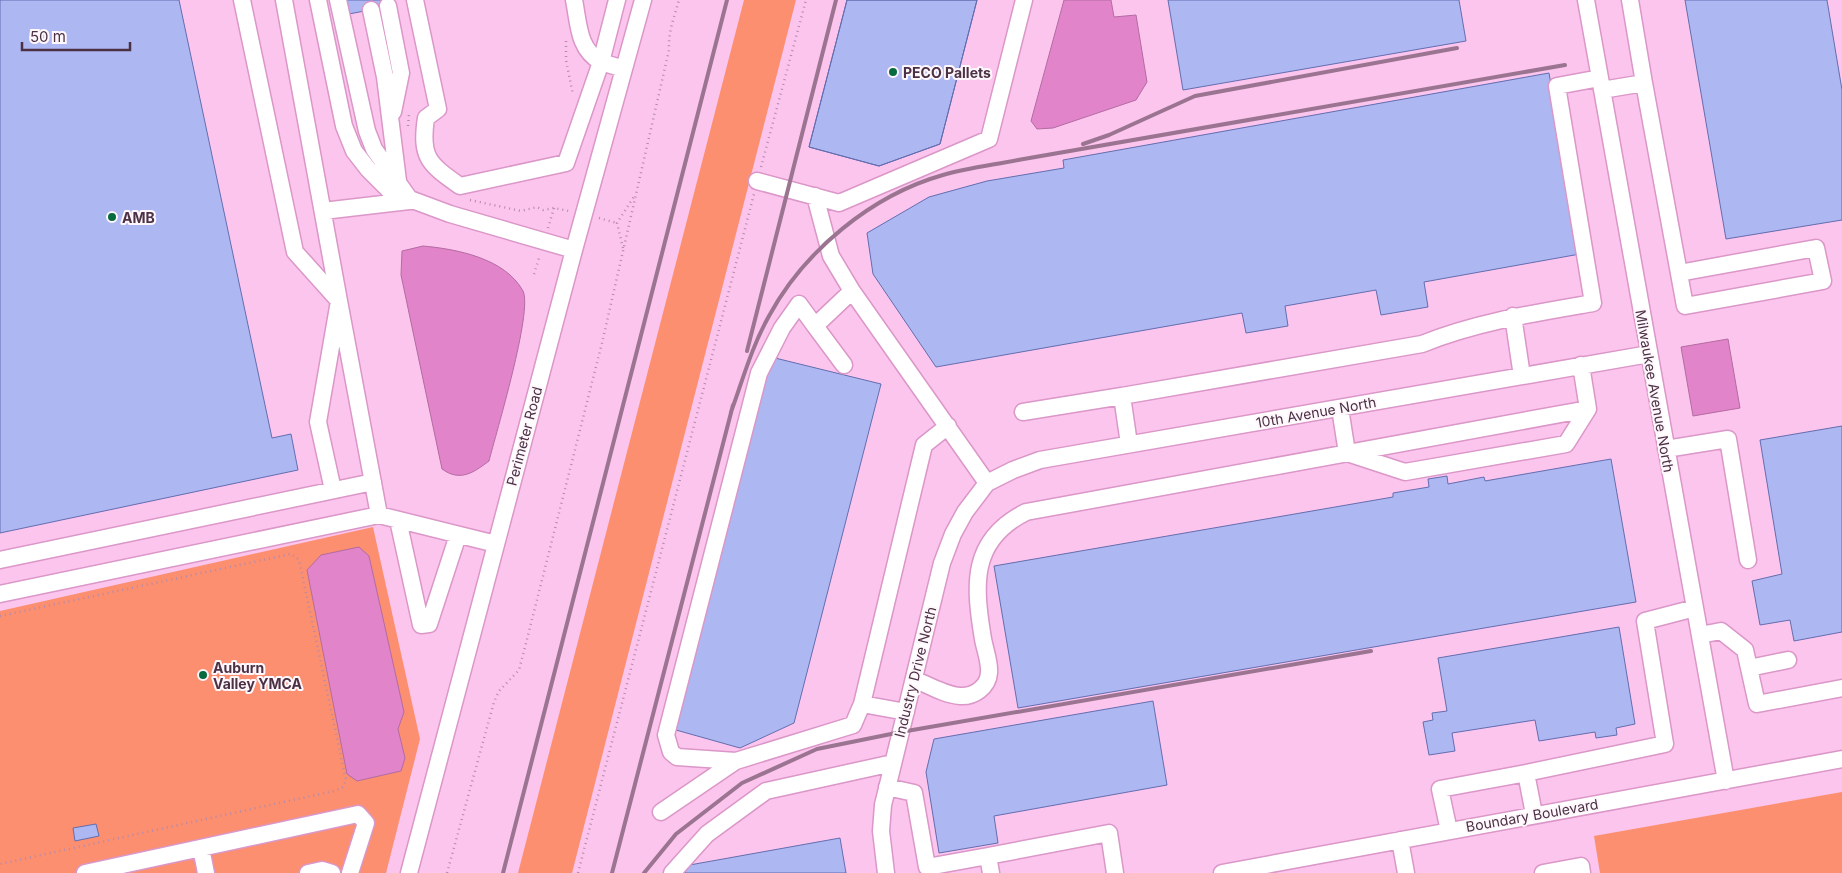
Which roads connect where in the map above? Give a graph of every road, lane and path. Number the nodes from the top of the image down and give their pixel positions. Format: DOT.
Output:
graph roads {
  1 [pos="242,0"];
  2 [pos="284,0"];
  3 [pos="318,0"];
  4 [pos="338,0"];
  5 [pos="415,0"];
  6 [pos="574,0"];
  7 [pos="617,0"];
  8 [pos="643,0"];
  9 [pos="679,0"];
  10 [pos="806,0"];
  11 [pos="1024,0"];
  12 [pos="1586,0"];
  13 [pos="1630,0"];
  14 [pos="388,6"];
  15 [pos="371,10"];
  16 [pos="601,62"];
  17 [pos="624,69"];
  18 [pos="1644,83"];
  19 [pos="1601,84"];
  20 [pos="411,106"];
  21 [pos="391,122"];
  22 [pos="408,129"];
  23 [pos="757,181"];
  24 [pos="399,184"];
  25 [pos="636,194"];
  26 [pos="815,196"];
  27 [pos="466,198"];
  28 [pos="411,201"];
  29 [pos="323,211"];
  30 [pos="584,214"];
  31 [pos="617,223"];
  32 [pos="623,248"];
  33 [pos="574,250"];
  34 [pos="1679,273"];
  35 [pos="852,291"];
  36 [pos="339,301"];
  37 [pos="1513,316"];
  38 [pos="815,326"];
  39 [pos="1649,354"];
  40 [pos="844,365"];
  41 [pos="1581,365"];
  42 [pos="1522,376"];
  43 [pos="1122,396"];
  44 [pos="1340,408"];
  45 [pos="1588,410"];
  46 [pos="1023,412"];
  47 [pos="948,426"];
  48 [pos="1130,444"];
  49 [pos="1666,449"];
  50 [pos="1347,454"];
  51 [pos="373,482"];
  52 [pos="987,483"];
  53 [pos="333,490"];
  54 [pos="379,515"];
  55 [pos="398,520"];
  56 [pos="458,535"];
  57 [pos="496,544"];
  58 [pos="0,560"];
  59 [pos="1748,560"];
  60 [pos="0,594"];
  61 [pos="1695,608"];
  62 [pos="0,616"];
  63 [pos="1700,635"];
  64 [pos="1788,660"];
  65 [pos="1749,668"];
  66 [pos="914,679"];
  67 [pos="1842,688"];
  68 [pos="862,704"];
  69 [pos="906,712"];
  70 [pos="1842,759"];
  71 [pos="736,761"];
  72 [pos="893,763"];
  73 [pos="1526,773"];
  74 [pos="1726,781"];
  75 [pos="887,788"];
  76 [pos="661,812"];
  77 [pos="1534,814"];
  78 [pos="1449,831"];
  79 [pos="1400,840"];
  80 [pos="201,848"];
  81 [pos="988,856"];
  82 [pos="0,864"];
  83 [pos="1262,869"];
  84 [pos="85,873"];
  85 [pos="206,873"];
  86 [pos="308,873"];
  87 [pos="332,873"];
  88 [pos="350,873"];
  89 [pos="409,873"];
  90 [pos="447,873"];
  91 [pos="578,873"];
  92 [pos="672,873"];
  93 [pos="886,873"];
  94 [pos="991,873"];
  95 [pos="1115,873"];
  96 [pos="1222,873"];
  97 [pos="1406,873"];
  98 [pos="1543,873"];
  99 [pos="1582,873"];
  1 -- 36 [label="street"];
  2 -- 29 [label="street"];
  3 -- 28 [label="street"];
  4 -- 24 [label="street"];
  5 -- 16 [label="street"];
  6 -- 16 [label="street"];
  7 -- 16 [label="street"];
  8 -- 17 [label="street, Perimeter Road"];
  9 -- 25 [label="path"];
  10 -- 23 [label="path"];
  11 -- 26 [label="street"];
  12 -- 19 [label="street, Milwaukee Avenue North"];
  13 -- 18 [label="street"];
  14 -- 21 [label="street"];
  15 -- 21 [label="street"];
  16 -- 17 [label="street"];
  17 -- 30 [label="street, Perimeter Road"];
  18 -- 19 [label="street"];
  18 -- 34 [label="street"];
  19 -- 37 [label="street"];
  19 -- 39 [label="street, Milwaukee Avenue North"];
  20 -- 22 [label="path"];
  21 -- 24 [label="street"];
  23 -- 26 [label="street"];
  23 -- 91 [label="path"];
  24 -- 28 [label="street"];
  25 -- 31 [label="path"];
  25 -- 32 [label="path"];
  26 -- 35 [label="street"];
  27 -- 30 [label="path"];
  28 -- 29 [label="street"];
  28 -- 33 [label="street"];
  29 -- 36 [label="street"];
  30 -- 31 [label="path"];
  30 -- 33 [label="street, Perimeter Road"];
  31 -- 32 [label="path"];
  32 -- 90 [label="path"];
  33 -- 57 [label="street, Perimeter Road"];
  34 -- 34 [label="street"];
  35 -- 38 [label="street"];
  35 -- 47 [label="street"];
  36 -- 51 [label="street"];
  36 -- 53 [label="street"];
  37 -- 42 [label="street"];
  37 -- 43 [label="street"];
  38 -- 40 [label="street"];
  38 -- 71 [label="street"];
  39 -- 41 [label="street, 10th Avenue North"];
  39 -- 49 [label="street, Milwaukee Avenue North"];
  41 -- 42 [label="street, 10th Avenue North"];
  41 -- 45 [label="street"];
  42 -- 44 [label="street, 10th Avenue North"];
  43 -- 46 [label="street"];
  43 -- 48 [label="street"];
  44 -- 48 [label="street, 10th Avenue North"];
  44 -- 50 [label="street"];
  45 -- 50 [label="street"];
  45 -- 50 [label="street"];
  47 -- 52 [label="street"];
  47 -- 68 [label="street"];
  48 -- 52 [label="street, 10th Avenue North"];
  49 -- 59 [label="street"];
  49 -- 61 [label="street, Milwaukee Avenue North"];
  50 -- 66 [label="street"];
  51 -- 53 [label="street"];
  51 -- 54 [label="street"];
  52 -- 66 [label="street, Industry Drive North"];
  53 -- 58 [label="street"];
  54 -- 55 [label="street"];
  54 -- 60 [label="street"];
  55 -- 56 [label="street"];
  55 -- 56 [label="street"];
  56 -- 57 [label="street"];
  57 -- 89 [label="street, Perimeter Road"];
  61 -- 63 [label="street, Milwaukee Avenue North"];
  61 -- 73 [label="street"];
  62 -- 82 [label="path"];
  63 -- 65 [label="street"];
  63 -- 74 [label="street, Milwaukee Avenue North"];
  64 -- 65 [label="street"];
  65 -- 67 [label="street"];
  66 -- 69 [label="street, Industry Drive North"];
  68 -- 69 [label="street"];
  68 -- 71 [label="street"];
  69 -- 72 [label="street, Industry Drive North"];
  70 -- 74 [label="street, Boundary Boulevard"];
  71 -- 76 [label="street"];
  72 -- 75 [label="street, Industry Drive North"];
  72 -- 92 [label="street"];
  73 -- 77 [label="street"];
  73 -- 78 [label="street"];
  74 -- 77 [label="street, Boundary Boulevard"];
  75 -- 81 [label="street"];
  75 -- 93 [label="street, Industry Drive North"];
  77 -- 78 [label="street, Boundary Boulevard"];
  78 -- 79 [label="street, Boundary Boulevard"];
  79 -- 83 [label="street, Boundary Boulevard"];
  79 -- 97 [label="street"];
  80 -- 84 [label="street"];
  80 -- 85 [label="street"];
  80 -- 88 [label="street"];
  81 -- 94 [label="street"];
  81 -- 95 [label="street"];
  83 -- 96 [label="street, Boundary Boulevard"];
  86 -- 87 [label="street"];
  98 -- 99 [label="street"];
}
